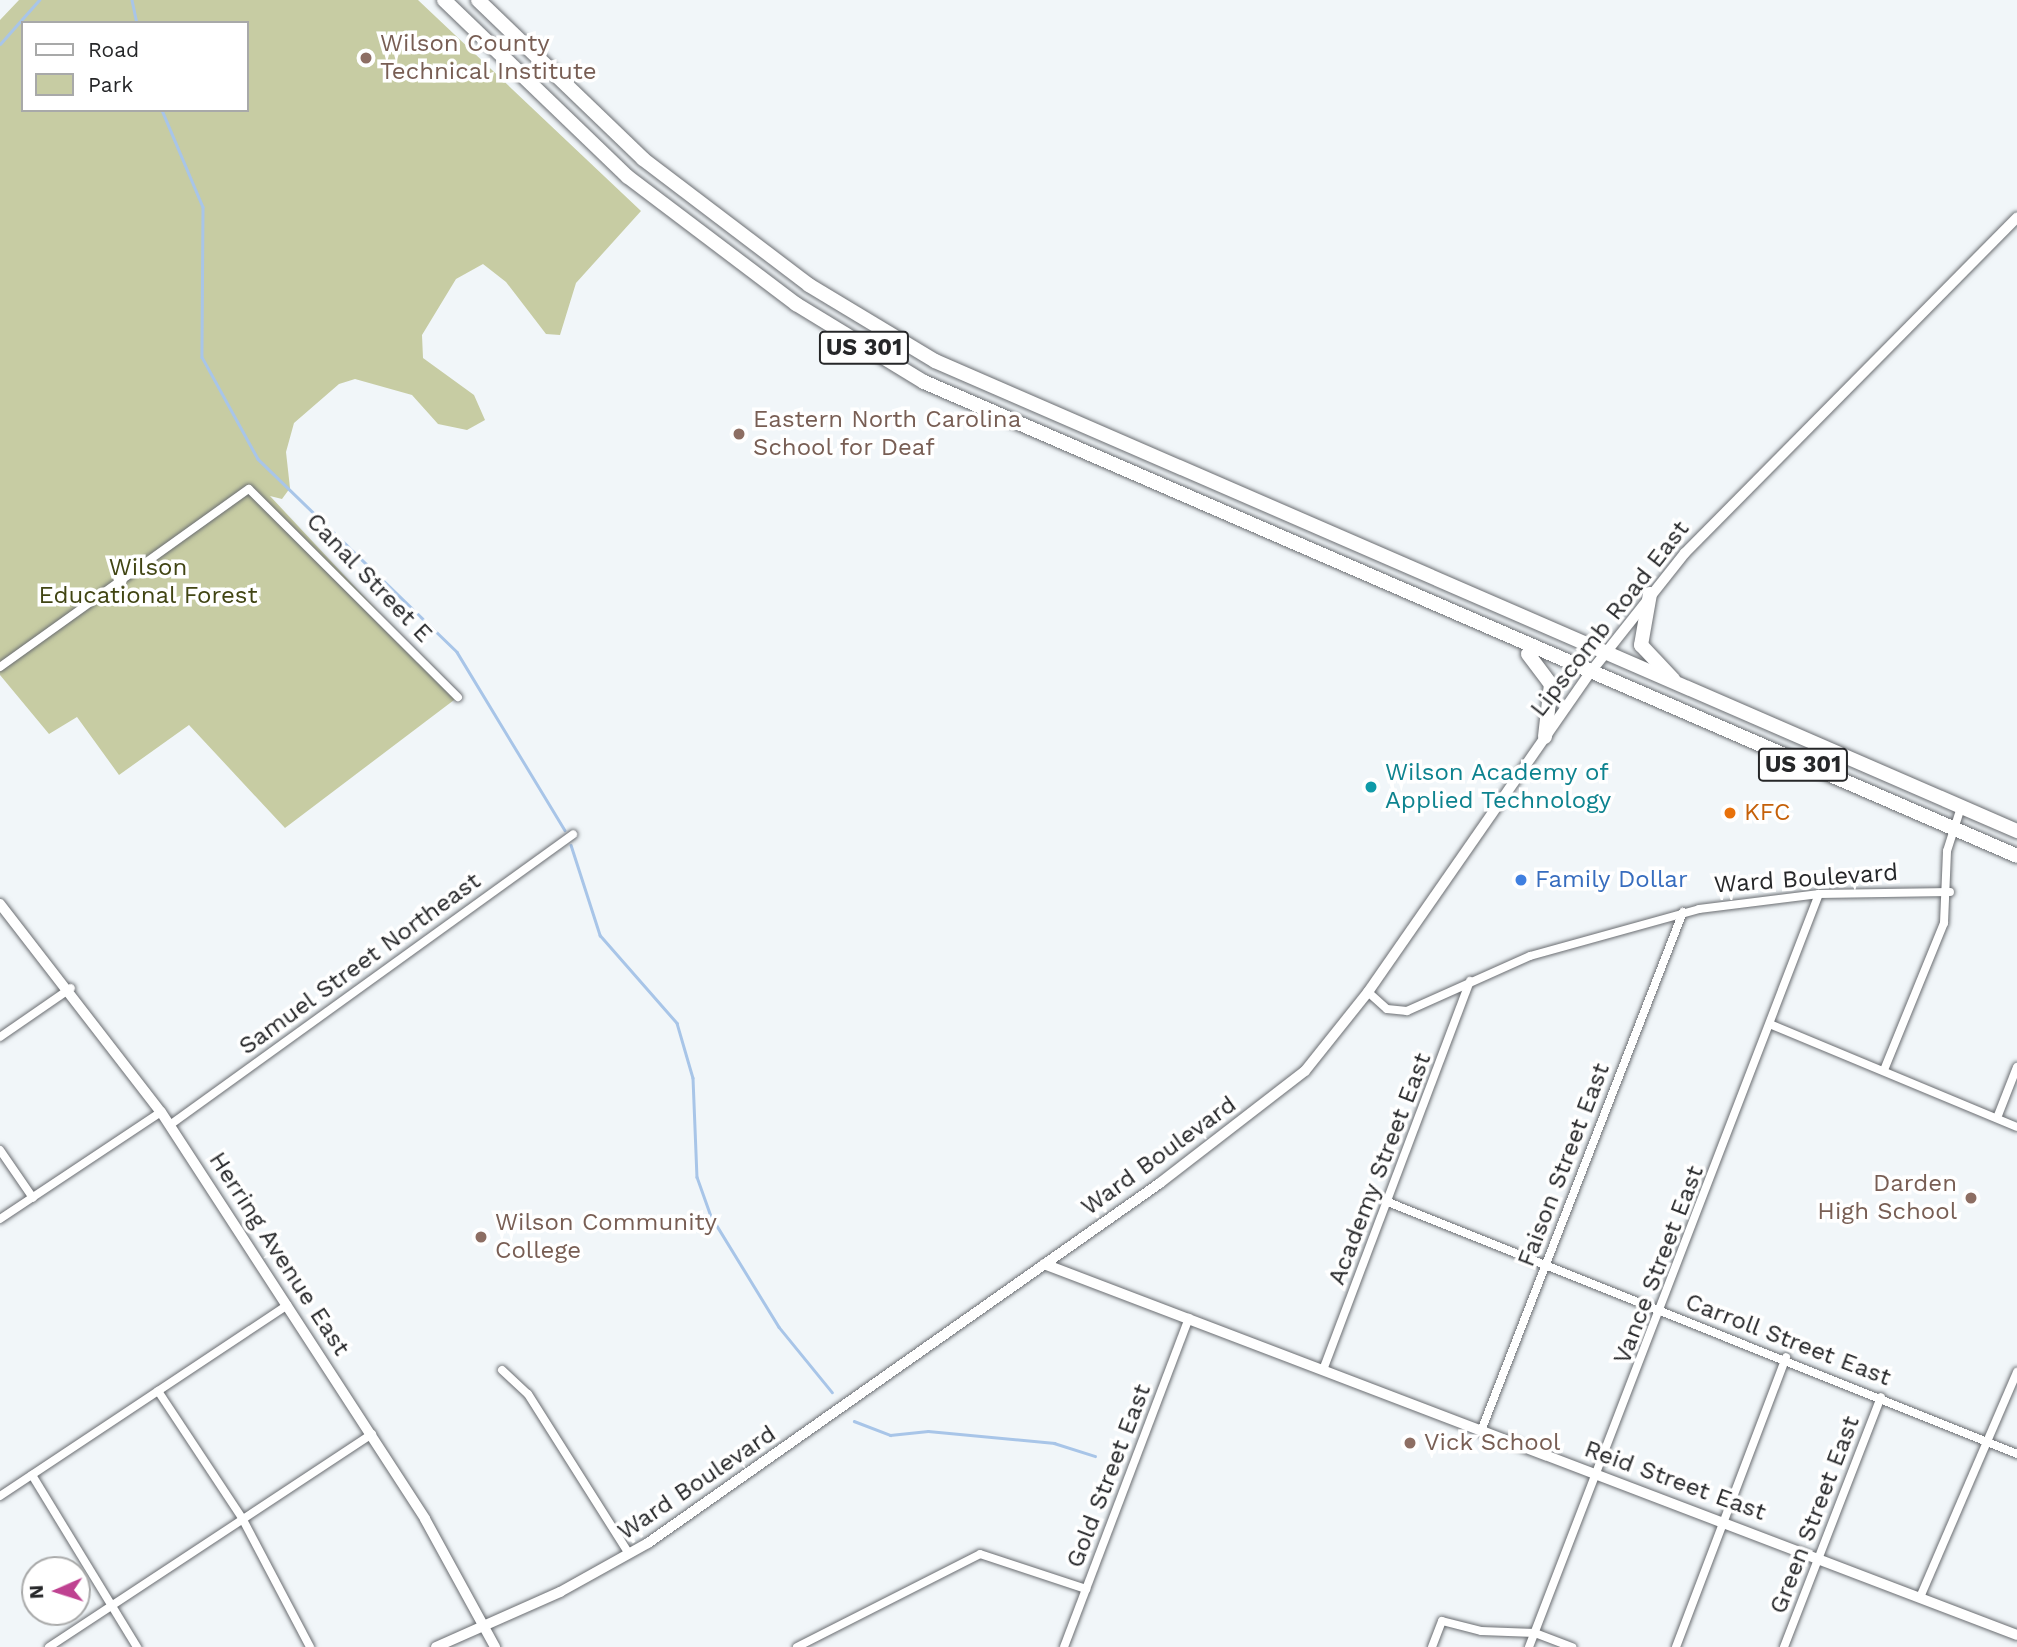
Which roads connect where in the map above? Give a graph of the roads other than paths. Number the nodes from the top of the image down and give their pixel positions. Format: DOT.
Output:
graph roads {
  1 [pos="444,0"];
  2 [pos="478,0"];
  3 [pos="2017,217"];
  4 [pos="1650,594"];
  5 [pos="1516,643"];
  6 [pos="1604,654"];
  7 [pos="0,667"];
  8 [pos="1589,674"];
  9 [pos="1688,691"];
  10 [pos="458,697"];
  11 [pos="1545,737"];
  12 [pos="1961,807"];
  13 [pos="1952,828"];
  14 [pos="2017,831"];
  15 [pos="573,834"];
  16 [pos="2017,856"];
  17 [pos="1950,892"];
  18 [pos="1819,894"];
  19 [pos="0,904"];
  20 [pos="1683,912"];
  21 [pos="1470,981"];
  22 [pos="71,988"];
  23 [pos="1368,992"];
  24 [pos="1772,1025"];
  25 [pos="0,1037"];
  26 [pos="2017,1068"];
  27 [pos="1884,1070"];
  28 [pos="161,1112"];
  29 [pos="1997,1118"];
  30 [pos="170,1125"];
  31 [pos="2017,1126"];
  32 [pos="0,1150"];
  33 [pos="33,1198"];
  34 [pos="1388,1202"];
  35 [pos="0,1219"];
  36 [pos="1044,1264"];
  37 [pos="1545,1268"];
  38 [pos="287,1305"];
  39 [pos="1662,1312"];
  40 [pos="1189,1318"];
  41 [pos="1786,1357"];
  42 [pos="502,1370"];
  43 [pos="1323,1370"];
  44 [pos="2017,1371"];
  45 [pos="158,1391"];
  46 [pos="1881,1397"];
  47 [pos="1481,1432"];
  48 [pos="372,1434"];
  49 [pos="1988,1441"];
  50 [pos="2017,1454"];
  51 [pos="32,1475"];
  52 [pos="1597,1476"];
  53 [pos="0,1496"];
  54 [pos="242,1518"];
  55 [pos="1725,1521"];
  56 [pos="629,1554"];
  57 [pos="1821,1556"];
  58 [pos="1086,1589"];
  59 [pos="1921,1595"];
  60 [pos="114,1603"];
  61 [pos="484,1626"];
  62 [pos="1535,1633"];
  63 [pos="2017,1635"];
  64 [pos="808,1644"];
  65 [pos="49,1647"];
  66 [pos="137,1647"];
  67 [pos="310,1647"];
  68 [pos="436,1647"];
  69 [pos="495,1647"];
  70 [pos="797,1647"];
  71 [pos="1064,1647"];
  72 [pos="1432,1647"];
  73 [pos="1529,1647"];
  74 [pos="1572,1647"];
  75 [pos="1676,1647"];
  76 [pos="1784,1647"];
  1 -- 5 [label="highway, US 301"];
  2 -- 6 [label="highway, US 301"];
  3 -- 4 [label="main road, Lipscomb Road East"];
  4 -- 6 [label="main road, Lipscomb Road East"];
  4 -- 9 [label="highway"];
  5 -- 8 [label="highway, US 301"];
  5 -- 11 [label="highway"];
  6 -- 8 [label="main road, Lipscomb Road East"];
  6 -- 9 [label="highway, US 301"];
  7 -- 10 [label="street, Canal Street E"];
  8 -- 11 [label="main road, Lipscomb Road East"];
  8 -- 13 [label="highway, US 301"];
  9 -- 12 [label="highway, US 301"];
  11 -- 23 [label="main road, Lipscomb Road East"];
  12 -- 13 [label="street"];
  12 -- 14 [label="highway, US 301"];
  13 -- 16 [label="highway, US 301"];
  13 -- 17 [label="street"];
  15 -- 30 [label="street, Samuel Street Northeast"];
  17 -- 18 [label="street, Ward Boulevard"];
  17 -- 27 [label="street"];
  18 -- 20 [label="street, Ward Boulevard"];
  18 -- 24 [label="street, Vance Street East"];
  19 -- 22 [label="main road, Herring Avenue East"];
  20 -- 21 [label="street, Ward Boulevard"];
  20 -- 37 [label="street, Faison Street East"];
  21 -- 23 [label="street, Ward Boulevard"];
  21 -- 34 [label="street, Academy Street East"];
  22 -- 25 [label="street"];
  22 -- 28 [label="main road, Herring Avenue East"];
  23 -- 36 [label="main road, Ward Boulevard"];
  24 -- 27 [label="street"];
  24 -- 39 [label="street, Vance Street East"];
  26 -- 29 [label="street"];
  27 -- 29 [label="street"];
  28 -- 30 [label="main road, Herring Avenue East"];
  28 -- 33 [label="street"];
  29 -- 31 [label="street"];
  30 -- 38 [label="main road, Herring Avenue East"];
  32 -- 33 [label="street"];
  33 -- 35 [label="street"];
  34 -- 37 [label="street, Carroll Street East"];
  34 -- 43 [label="street, Academy Street East"];
  36 -- 40 [label="main road, Reid Street East"];
  36 -- 56 [label="main road, Ward Boulevard"];
  37 -- 39 [label="street, Carroll Street East"];
  37 -- 47 [label="street, Faison Street East"];
  38 -- 45 [label="street"];
  38 -- 48 [label="main road, Herring Avenue East"];
  39 -- 41 [label="street, Carroll Street East"];
  39 -- 52 [label="street, Vance Street East"];
  40 -- 43 [label="main road, Reid Street East"];
  40 -- 58 [label="street, Gold Street East"];
  41 -- 46 [label="street, Carroll Street East"];
  41 -- 55 [label="street"];
  42 -- 56 [label="street"];
  43 -- 47 [label="main road, Reid Street East"];
  44 -- 49 [label="street"];
  45 -- 51 [label="street"];
  45 -- 54 [label="street"];
  46 -- 49 [label="street, Carroll Street East"];
  46 -- 57 [label="street, Green Street East"];
  47 -- 52 [label="main road, Reid Street East"];
  48 -- 54 [label="street"];
  48 -- 61 [label="main road, Herring Avenue East"];
  49 -- 50 [label="street, Carroll Street East"];
  49 -- 59 [label="street"];
  51 -- 53 [label="street"];
  51 -- 60 [label="street"];
  52 -- 55 [label="main road, Reid Street East"];
  52 -- 62 [label="street, Vance Street East"];
  54 -- 60 [label="street"];
  54 -- 67 [label="street"];
  55 -- 57 [label="main road, Reid Street East"];
  55 -- 75 [label="street"];
  56 -- 61 [label="main road, Ward Boulevard"];
  57 -- 59 [label="main road, Reid Street East"];
  57 -- 76 [label="street, Green Street East"];
  58 -- 64 [label="street"];
  58 -- 71 [label="street, Gold Street East"];
  59 -- 63 [label="main road, Reid Street East"];
  60 -- 65 [label="street"];
  60 -- 66 [label="street"];
  61 -- 68 [label="main road, Ward Boulevard"];
  61 -- 69 [label="main road, Herring Avenue East"];
  62 -- 72 [label="street"];
  62 -- 73 [label="street, Vance Street East"];
  62 -- 74 [label="street"];
  64 -- 70 [label="street"];
}
